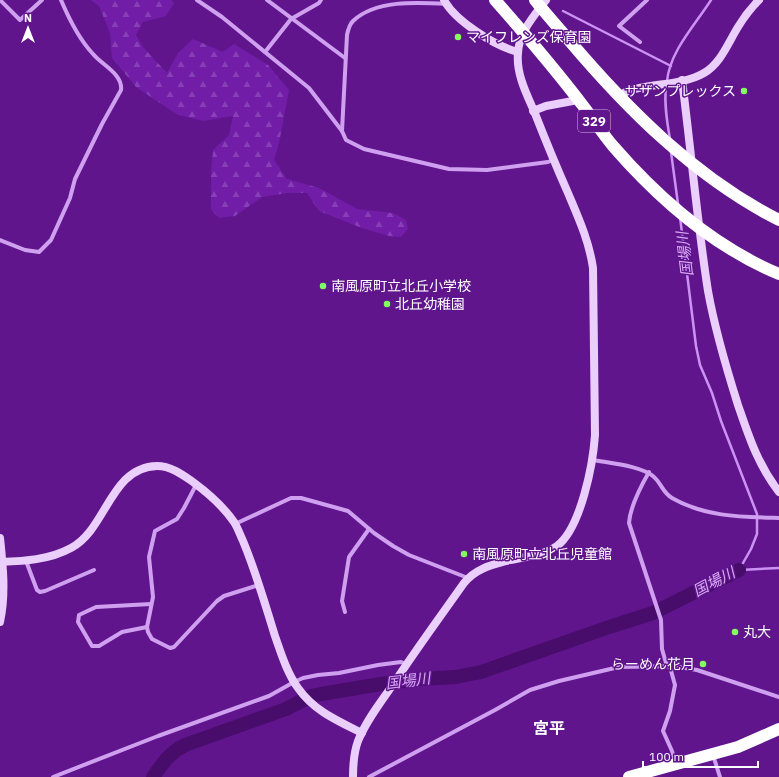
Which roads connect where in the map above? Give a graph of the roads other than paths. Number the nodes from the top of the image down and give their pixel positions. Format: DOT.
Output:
graph roads {
  1 [pos="0,0"];
  2 [pos="42,0"];
  3 [pos="61,0"];
  4 [pos="197,0"];
  5 [pos="266,0"];
  6 [pos="321,0"];
  7 [pos="397,0"];
  8 [pos="495,0"];
  9 [pos="646,0"];
  10 [pos="759,0"];
  11 [pos="446,2"];
  12 [pos="541,2"];
  13 [pos="291,18"];
  14 [pos="523,32"];
  15 [pos="640,42"];
  16 [pos="265,52"];
  17 [pos="518,52"];
  18 [pos="345,58"];
  19 [pos="679,81"];
  20 [pos="618,96"];
  21 [pos="578,100"];
  22 [pos="534,110"];
  23 [pos="342,131"];
  24 [pos="554,160"];
  25 [pos="693,164"];
  26 [pos="779,220"];
  27 [pos="700,228"];
  28 [pos="0,240"];
  29 [pos="779,274"];
  30 [pos="593,460"];
  31 [pos="649,472"];
  32 [pos="196,485"];
  33 [pos="779,492"];
  34 [pos="779,518"];
  35 [pos="235,524"];
  36 [pos="369,529"];
  37 [pos="0,538"];
  38 [pos="26,560"];
  39 [pos="1,562"];
  40 [pos="94,570"];
  41 [pos="468,578"];
  42 [pos="259,585"];
  43 [pos="152,604"];
  44 [pos="345,612"];
  45 [pos="0,622"];
  46 [pos="147,627"];
  47 [pos="406,664"];
  48 [pos="670,667"];
  49 [pos="296,685"];
  50 [pos="779,697"];
  51 [pos="779,729"];
  52 [pos="362,733"];
  53 [pos="713,754"];
  54 [pos="675,764"];
  55 [pos="53,777"];
  56 [pos="353,777"];
  57 [pos="370,777"];
  58 [pos="629,777"];
  59 [pos="720,777"];
  1 -- 2 [label="street"];
  3 -- 28 [label="street"];
  4 -- 16 [label="street"];
  5 -- 13 [label="street"];
  6 -- 13 [label="street"];
  7 -- 11 [label="street"];
  7 -- 18 [label="street"];
  8 -- 14 [label="highway, 329"];
  9 -- 15 [label="street"];
  10 -- 19 [label="street"];
  11 -- 17 [label="street"];
  12 -- 14 [label="street"];
  12 -- 20 [label="highway, 329"];
  13 -- 16 [label="street"];
  13 -- 18 [label="street"];
  14 -- 17 [label="street"];
  14 -- 21 [label="highway, 329"];
  16 -- 23 [label="street"];
  17 -- 22 [label="street"];
  18 -- 23 [label="street"];
  19 -- 20 [label="street"];
  19 -- 25 [label="street"];
  20 -- 25 [label="highway, 329"];
  21 -- 22 [label="street"];
  21 -- 27 [label="highway, 329"];
  22 -- 24 [label="street"];
  23 -- 24 [label="street"];
  24 -- 30 [label="street"];
  25 -- 26 [label="highway, 329"];
  25 -- 27 [label="street"];
  27 -- 29 [label="highway, 329"];
  27 -- 33 [label="street"];
  30 -- 31 [label="street"];
  30 -- 41 [label="street"];
  31 -- 34 [label="street"];
  31 -- 48 [label="street"];
  32 -- 35 [label="street"];
  32 -- 38 [label="street"];
  32 -- 43 [label="street"];
  35 -- 36 [label="street"];
  35 -- 42 [label="street"];
  36 -- 41 [label="street"];
  36 -- 44 [label="street"];
  37 -- 39 [label="street"];
  38 -- 39 [label="street"];
  38 -- 40 [label="street"];
  39 -- 45 [label="street"];
  41 -- 47 [label="street"];
  42 -- 46 [label="street"];
  42 -- 49 [label="street"];
  43 -- 46 [label="street"];
  43 -- 46 [label="street"];
  47 -- 49 [label="street"];
  47 -- 52 [label="street"];
  48 -- 50 [label="street"];
  48 -- 54 [label="street"];
  48 -- 57 [label="street"];
  49 -- 52 [label="street"];
  49 -- 55 [label="street"];
  51 -- 53 [label="highway"];
  52 -- 56 [label="street"];
  53 -- 54 [label="highway"];
  53 -- 59 [label="street"];
  54 -- 58 [label="highway"];
}
